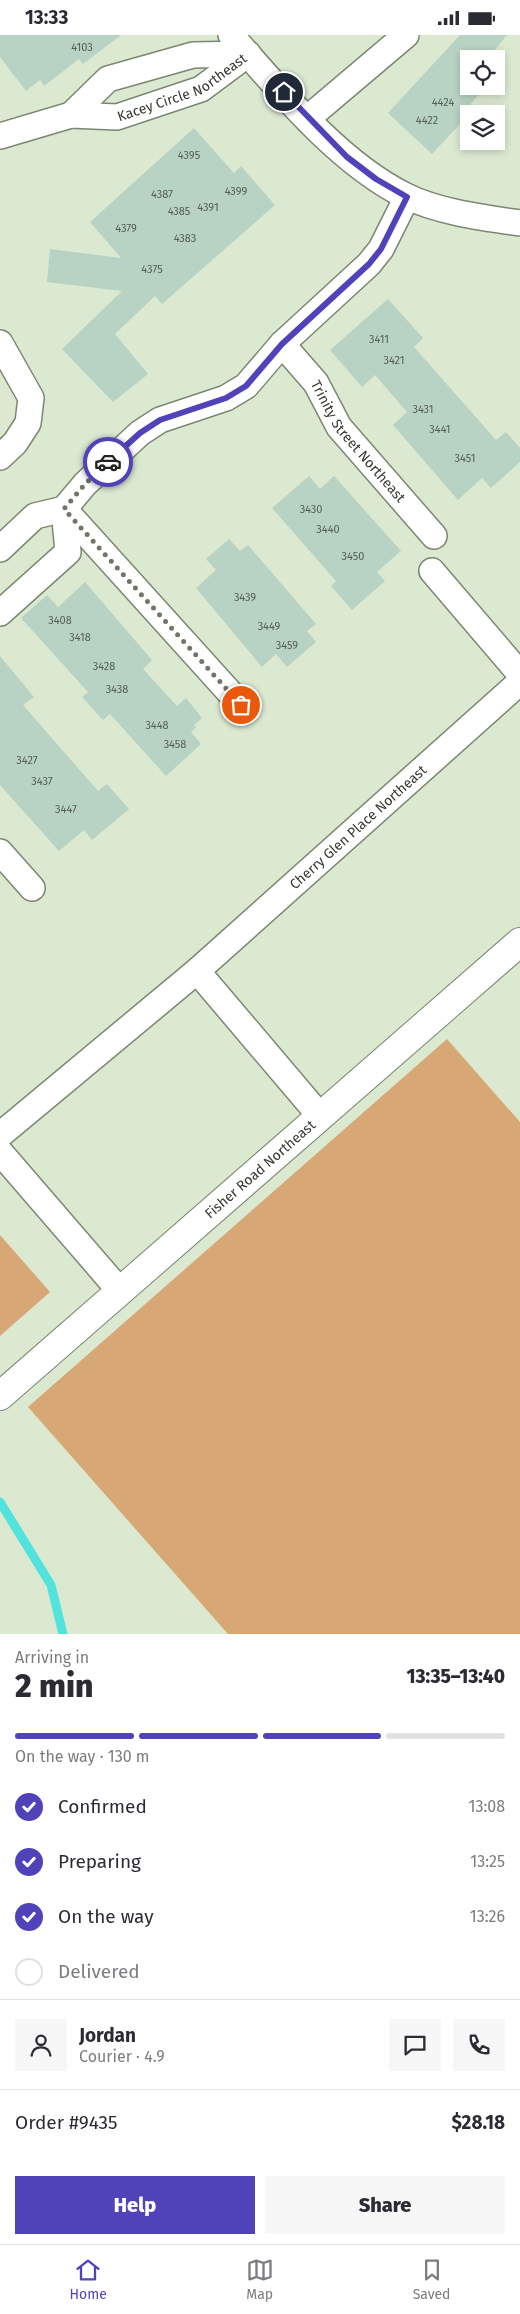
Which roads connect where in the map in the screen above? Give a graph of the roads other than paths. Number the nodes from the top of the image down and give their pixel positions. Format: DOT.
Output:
graph roads {
  1 [pos="231,35"];
  2 [pos="406,35"];
  3 [pos="248,54"];
  4 [pos="71,115"];
  5 [pos="308,118"];
  6 [pos="0,136"];
  7 [pos="407,197"];
  8 [pos="520,223"];
  9 [pos="0,343"];
  10 [pos="282,344"];
  11 [pos="0,457"];
  12 [pos="64,509"];
  13 [pos="434,537"];
  14 [pos="0,549"];
  15 [pos="432,571"];
  16 [pos="0,613"];
  17 [pos="520,674"];
  18 [pos="520,682"];
  19 [pos="241,705"];
  20 [pos="0,852"];
  21 [pos="32,888"];
  22 [pos="520,942"];
  23 [pos="197,971"];
  24 [pos="320,1116"];
  25 [pos="0,1135"];
  26 [pos="0,1152"];
  27 [pos="120,1291"];
  28 [pos="0,1396"];
  1 -- 3 [label="street"];
  2 -- 5 [label="street"];
  3 -- 4 [label="street, Kacey Circle Northeast"];
  3 -- 4 [label="street, Kacey Circle Northeast"];
  3 -- 5 [label="street"];
  4 -- 6 [label="street, Kacey Circle Northeast"];
  5 -- 7 [label="street"];
  7 -- 8 [label="street"];
  7 -- 10 [label="street"];
  9 -- 11 [label="street"];
  10 -- 12 [label="street"];
  10 -- 13 [label="street, Trinity Street Northeast"];
  12 -- 14 [label="street"];
  12 -- 16 [label="street"];
  12 -- 19 [label="street"];
  15 -- 17 [label="street"];
  18 -- 23 [label="street, Cherry Glen Place Northeast"];
  20 -- 21 [label="street"];
  22 -- 24 [label="street, Fisher Road Northeast"];
  23 -- 24 [label="street"];
  23 -- 25 [label="street, Cherry Glen Place Northeast"];
  24 -- 27 [label="street, Fisher Road Northeast"];
  26 -- 27 [label="street"];
  27 -- 28 [label="street, Fisher Road Northeast"];
}
